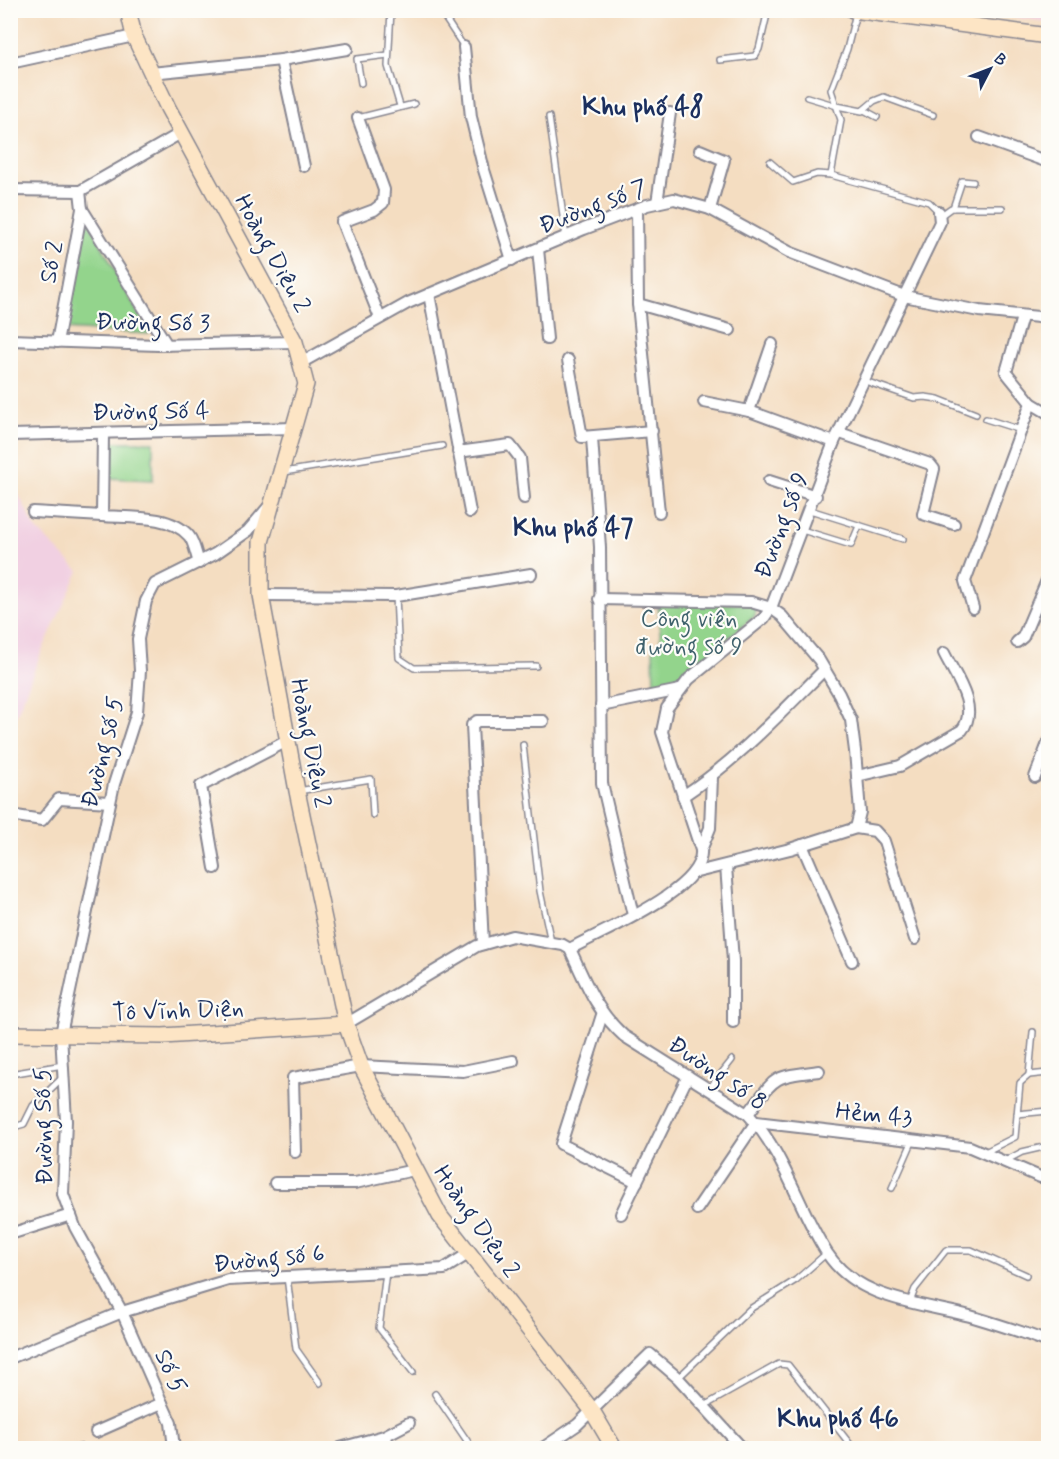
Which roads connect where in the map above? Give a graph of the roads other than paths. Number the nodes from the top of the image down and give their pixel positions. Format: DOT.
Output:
graph roads {
  1 [pos="128,10"];
  2 [pos="391,10"];
  3 [pos="406,10"];
  4 [pos="768,10"];
  5 [pos="855,11"];
  6 [pos="134,36"];
  7 [pos="1048,36"];
  8 [pos="464,47"];
  9 [pos="347,49"];
  10 [pos="388,55"];
  11 [pos="281,60"];
  12 [pos="720,60"];
  13 [pos="10,63"];
  14 [pos="151,74"];
  15 [pos="361,83"];
  16 [pos="807,97"];
  17 [pos="414,104"];
  18 [pos="400,106"];
  19 [pos="837,106"];
  20 [pos="864,110"];
  21 [pos="670,112"];
  22 [pos="933,115"];
  23 [pos="549,117"];
  24 [pos="877,117"];
  25 [pos="358,118"];
  26 [pos="182,133"];
  27 [pos="979,137"];
  28 [pos="700,150"];
  29 [pos="770,162"];
  30 [pos="1048,162"];
  31 [pos="304,166"];
  32 [pos="831,175"];
  33 [pos="973,182"];
  34 [pos="10,190"];
  35 [pos="80,191"];
  36 [pos="657,203"];
  37 [pos="637,208"];
  38 [pos="953,208"];
  39 [pos="1002,208"];
  40 [pos="82,209"];
  41 [pos="710,209"];
  42 [pos="939,214"];
  43 [pos="566,237"];
  44 [pos="538,249"];
  45 [pos="512,260"];
  46 [pos="429,294"];
  47 [pos="904,296"];
  48 [pos="638,304"];
  49 [pos="1048,307"];
  50 [pos="1022,317"];
  51 [pos="380,318"];
  52 [pos="1044,318"];
  53 [pos="730,330"];
  54 [pos="547,339"];
  55 [pos="10,340"];
  56 [pos="57,342"];
  57 [pos="296,342"];
  58 [pos="772,344"];
  59 [pos="166,345"];
  60 [pos="568,360"];
  61 [pos="299,363"];
  62 [pos="865,381"];
  63 [pos="704,402"];
  64 [pos="1030,403"];
  65 [pos="749,411"];
  66 [pos="1048,413"];
  67 [pos="976,414"];
  68 [pos="986,419"];
  69 [pos="294,428"];
  70 [pos="652,430"];
  71 [pos="1021,430"];
  72 [pos="103,433"];
  73 [pos="10,435"];
  74 [pos="837,437"];
  75 [pos="592,438"];
  76 [pos="442,446"];
  77 [pos="458,452"];
  78 [pos="279,472"];
  79 [pos="769,481"];
  80 [pos="816,496"];
  81 [pos="524,498"];
  82 [pos="270,505"];
  83 [pos="810,510"];
  84 [pos="33,512"];
  85 [pos="470,512"];
  86 [pos="659,512"];
  87 [pos="102,516"];
  88 [pos="954,524"];
  89 [pos="859,526"];
  90 [pos="802,530"];
  91 [pos="903,539"];
  92 [pos="199,562"];
  93 [pos="531,574"];
  94 [pos="1048,578"];
  95 [pos="261,595"];
  96 [pos="396,596"];
  97 [pos="599,598"];
  98 [pos="771,608"];
  99 [pos="973,608"];
  100 [pos="1017,642"];
  101 [pos="944,653"];
  102 [pos="536,666"];
  103 [pos="824,670"];
  104 [pos="680,690"];
  105 [pos="601,706"];
  106 [pos="543,721"];
  107 [pos="287,741"];
  108 [pos="1048,743"];
  109 [pos="524,745"];
  110 [pos="857,776"];
  111 [pos="712,777"];
  112 [pos="1035,777"];
  113 [pos="297,791"];
  114 [pos="682,796"];
  115 [pos="110,802"];
  116 [pos="10,815"];
  117 [pos="373,815"];
  118 [pos="856,828"];
  119 [pos="802,845"];
  120 [pos="701,850"];
  121 [pos="726,866"];
  122 [pos="214,868"];
  123 [pos="693,873"];
  124 [pos="633,915"];
  125 [pos="915,939"];
  126 [pos="551,942"];
  127 [pos="483,944"];
  128 [pos="570,950"];
  129 [pos="852,961"];
  130 [pos="602,1015"];
  131 [pos="733,1022"];
  132 [pos="346,1024"];
  133 [pos="1033,1032"];
  134 [pos="10,1034"];
  135 [pos="61,1034"];
  136 [pos="732,1060"];
  137 [pos="513,1061"];
  138 [pos="63,1065"];
  139 [pos="361,1066"];
  140 [pos="819,1071"];
  141 [pos="1048,1073"];
  142 [pos="10,1074"];
  143 [pos="1029,1075"];
  144 [pos="688,1076"];
  145 [pos="63,1077"];
  146 [pos="709,1089"];
  147 [pos="1048,1111"];
  148 [pos="1017,1114"];
  149 [pos="752,1118"];
  150 [pos="10,1128"];
  151 [pos="914,1139"];
  152 [pos="1048,1146"];
  153 [pos="294,1152"];
  154 [pos="986,1152"];
  155 [pos="1005,1161"];
  156 [pos="414,1170"];
  157 [pos="1048,1177"];
  158 [pos="637,1182"];
  159 [pos="275,1183"];
  160 [pos="892,1188"];
  161 [pos="697,1209"];
  162 [pos="71,1215"];
  163 [pos="621,1215"];
  164 [pos="10,1234"];
  165 [pos="827,1253"];
  166 [pos="468,1254"];
  167 [pos="386,1272"];
  168 [pos="1026,1275"];
  169 [pos="287,1277"];
  170 [pos="910,1302"];
  171 [pos="122,1312"];
  172 [pos="1048,1342"];
  173 [pos="10,1358"];
  174 [pos="413,1372"];
  175 [pos="678,1378"];
  176 [pos="320,1383"];
  177 [pos="435,1394"];
  178 [pos="162,1403"];
  179 [pos="704,1406"];
  180 [pos="591,1408"];
  181 [pos="409,1423"];
  182 [pos="96,1431"];
  183 [pos="384,1436"];
  184 [pos="173,1446"];
  185 [pos="356,1447"];
  186 [pos="159,1449"];
  187 [pos="340,1449"];
  188 [pos="389,1449"];
  189 [pos="472,1449"];
  190 [pos="543,1449"];
  191 [pos="614,1449"];
  192 [pos="742,1449"];
  193 [pos="853,1449"];
  1 -- 6 [label="street, Hoàng Diệu 2"];
  2 -- 10 [label="lane"];
  3 -- 8 [label="lane"];
  4 -- 12 [label="lane"];
  5 -- 7 [label="street"];
  5 -- 19 [label="lane"];
  6 -- 13 [label="street"];
  6 -- 14 [label="street, Hoàng Diệu 2"];
  8 -- 45 [label="street"];
  9 -- 11 [label="street"];
  10 -- 15 [label="lane"];
  10 -- 18 [label="lane"];
  11 -- 14 [label="street"];
  11 -- 31 [label="street"];
  14 -- 26 [label="street, Hoàng Diệu 2"];
  16 -- 19 [label="lane"];
  17 -- 18 [label="lane"];
  18 -- 25 [label="lane"];
  19 -- 20 [label="lane"];
  19 -- 32 [label="lane"];
  20 -- 22 [label="lane"];
  20 -- 24 [label="lane"];
  21 -- 36 [label="street"];
  23 -- 43 [label="lane"];
  25 -- 51 [label="street"];
  26 -- 35 [label="street"];
  26 -- 57 [label="street, Hoàng Diệu 2"];
  27 -- 30 [label="street"];
  28 -- 41 [label="street"];
  29 -- 32 [label="lane"];
  32 -- 42 [label="lane"];
  33 -- 38 [label="lane"];
  34 -- 35 [label="street"];
  35 -- 40 [label="street, Số 2"];
  36 -- 37 [label="street, Đường số 7"];
  36 -- 41 [label="street, Đường số 7"];
  37 -- 43 [label="street, Đường số 7"];
  37 -- 48 [label="street"];
  38 -- 39 [label="lane"];
  38 -- 42 [label="lane"];
  40 -- 56 [label="street, Số 2"];
  40 -- 59 [label="street"];
  41 -- 47 [label="street, Đường số 7"];
  42 -- 47 [label="street, Đường số 9"];
  43 -- 44 [label="street, Đường số 7"];
  44 -- 45 [label="street, Đường số 7"];
  44 -- 54 [label="street"];
  45 -- 46 [label="street, Đường số 7"];
  46 -- 51 [label="street, Đường số 7"];
  46 -- 77 [label="street"];
  47 -- 50 [label="street, Đường số 7"];
  47 -- 62 [label="street, Đường số 9"];
  48 -- 53 [label="street"];
  48 -- 70 [label="street"];
  49 -- 52 [label="street"];
  50 -- 52 [label="street, Đường số 7"];
  50 -- 64 [label="street"];
  51 -- 61 [label="street, Đường số 7"];
  55 -- 56 [label="street, Đường Số 3"];
  56 -- 59 [label="street, Đường Số 3"];
  57 -- 59 [label="street, Đường Số 3"];
  57 -- 61 [label="street, Hoàng Diệu 2"];
  58 -- 65 [label="street"];
  60 -- 75 [label="street"];
  61 -- 69 [label="street, Hoàng Diệu 2"];
  62 -- 67 [label="lane"];
  62 -- 74 [label="street, Đường số 9"];
  63 -- 65 [label="street"];
  64 -- 66 [label="street"];
  64 -- 71 [label="street"];
  65 -- 74 [label="street"];
  68 -- 71 [label="lane"];
  69 -- 72 [label="street, Đường Số 4"];
  69 -- 78 [label="street, Hoàng Diệu 2"];
  70 -- 75 [label="street"];
  70 -- 86 [label="street"];
  71 -- 99 [label="street"];
  72 -- 73 [label="street, Đường Số 4"];
  72 -- 87 [label="street"];
  74 -- 80 [label="street, Đường số 9"];
  74 -- 88 [label="street"];
  75 -- 97 [label="street"];
  76 -- 78 [label="lane"];
  77 -- 81 [label="street"];
  77 -- 85 [label="street"];
  78 -- 82 [label="street, Hoàng Diệu 2"];
  79 -- 80 [label="street"];
  80 -- 83 [label="street, Đường số 9"];
  82 -- 92 [label="street, Đường số 5"];
  82 -- 95 [label="street, Hoàng Diệu 2"];
  83 -- 89 [label="lane"];
  83 -- 90 [label="street, Đường số 9"];
  84 -- 87 [label="street"];
  87 -- 92 [label="street"];
  89 -- 90 [label="lane"];
  89 -- 91 [label="lane"];
  90 -- 98 [label="street, Đường số 9"];
  92 -- 115 [label="street, Đường số 5"];
  93 -- 96 [label="street"];
  94 -- 100 [label="street"];
  95 -- 96 [label="street"];
  95 -- 107 [label="street, Hoàng Diệu 2"];
  96 -- 102 [label="lane"];
  97 -- 98 [label="street"];
  97 -- 105 [label="street"];
  98 -- 103 [label="street"];
  98 -- 104 [label="street, Đường số 9"];
  101 -- 110 [label="street"];
  103 -- 110 [label="street"];
  103 -- 111 [label="street"];
  104 -- 105 [label="street"];
  104 -- 114 [label="street, Đường số 9"];
  105 -- 124 [label="street"];
  106 -- 127 [label="street"];
  107 -- 113 [label="street, Hoàng Diệu 2"];
  107 -- 122 [label="street"];
  108 -- 112 [label="street"];
  109 -- 126 [label="lane"];
  110 -- 118 [label="street"];
  111 -- 114 [label="street"];
  111 -- 120 [label="street"];
  113 -- 117 [label="lane"];
  113 -- 132 [label="street, Hoàng Diệu 2"];
  114 -- 120 [label="street, Đường số 9"];
  115 -- 116 [label="street"];
  115 -- 135 [label="street, Đường số 5"];
  118 -- 119 [label="street"];
  118 -- 125 [label="street"];
  119 -- 121 [label="street"];
  119 -- 129 [label="street"];
  120 -- 123 [label="street"];
  121 -- 123 [label="street"];
  121 -- 131 [label="street"];
  123 -- 124 [label="street"];
  124 -- 128 [label="street"];
  126 -- 127 [label="street"];
  126 -- 128 [label="street"];
  127 -- 132 [label="street"];
  128 -- 130 [label="street, Đường số 8"];
  130 -- 144 [label="street, Đường số 8"];
  130 -- 158 [label="street"];
  132 -- 135 [label="street, Tô Vĩnh Diện"];
  132 -- 139 [label="street, Hoàng Diệu 2"];
  133 -- 143 [label="lane"];
  134 -- 135 [label="street, Tô Vĩnh Diện"];
  135 -- 138 [label="street, Đường Số 5"];
  136 -- 146 [label="lane"];
  137 -- 139 [label="street"];
  138 -- 142 [label="lane"];
  138 -- 145 [label="street, Đường Số 5"];
  139 -- 153 [label="street"];
  139 -- 156 [label="street, Hoàng Diệu 2"];
  140 -- 149 [label="street"];
  141 -- 143 [label="lane"];
  143 -- 148 [label="lane"];
  144 -- 146 [label="street, Đường số 8"];
  144 -- 158 [label="street"];
  145 -- 150 [label="lane"];
  145 -- 162 [label="street, Đường Số 5"];
  146 -- 149 [label="street, Đường số 8"];
  147 -- 148 [label="lane"];
  148 -- 154 [label="lane"];
  149 -- 151 [label="street, Hẻm 43"];
  149 -- 161 [label="street"];
  149 -- 165 [label="street, Đường số 8"];
  151 -- 154 [label="street, Hẻm 43"];
  151 -- 160 [label="lane"];
  152 -- 155 [label="lane"];
  154 -- 155 [label="street, Hẻm 43"];
  155 -- 157 [label="street, Hẻm 43"];
  156 -- 159 [label="street"];
  156 -- 166 [label="street, Hoàng Diệu 2"];
  158 -- 163 [label="street"];
  162 -- 164 [label="street"];
  162 -- 171 [label="street, Đường Số 5"];
  165 -- 170 [label="street, Đường số 8"];
  165 -- 175 [label="lane"];
  166 -- 167 [label="street, Đường số 6"];
  166 -- 180 [label="street, Hoàng Diệu 2"];
  167 -- 169 [label="street, Đường số 6"];
  167 -- 174 [label="lane"];
  168 -- 170 [label="lane"];
  169 -- 171 [label="street, Đường số 6"];
  169 -- 176 [label="lane"];
  170 -- 172 [label="street, Đường số 8"];
  171 -- 173 [label="street, Đường số 6"];
  171 -- 178 [label="street, Số 5"];
  175 -- 179 [label="street"];
  175 -- 180 [label="street"];
  177 -- 189 [label="lane"];
  178 -- 182 [label="street"];
  178 -- 184 [label="street, Số 5"];
  179 -- 192 [label="street"];
  179 -- 193 [label="lane"];
  180 -- 190 [label="street"];
  180 -- 191 [label="street, Hoàng Diệu 2"];
  181 -- 183 [label="street"];
  183 -- 185 [label="street"];
  183 -- 188 [label="street"];
  184 -- 186 [label="lane"];
  185 -- 187 [label="street"];
}
